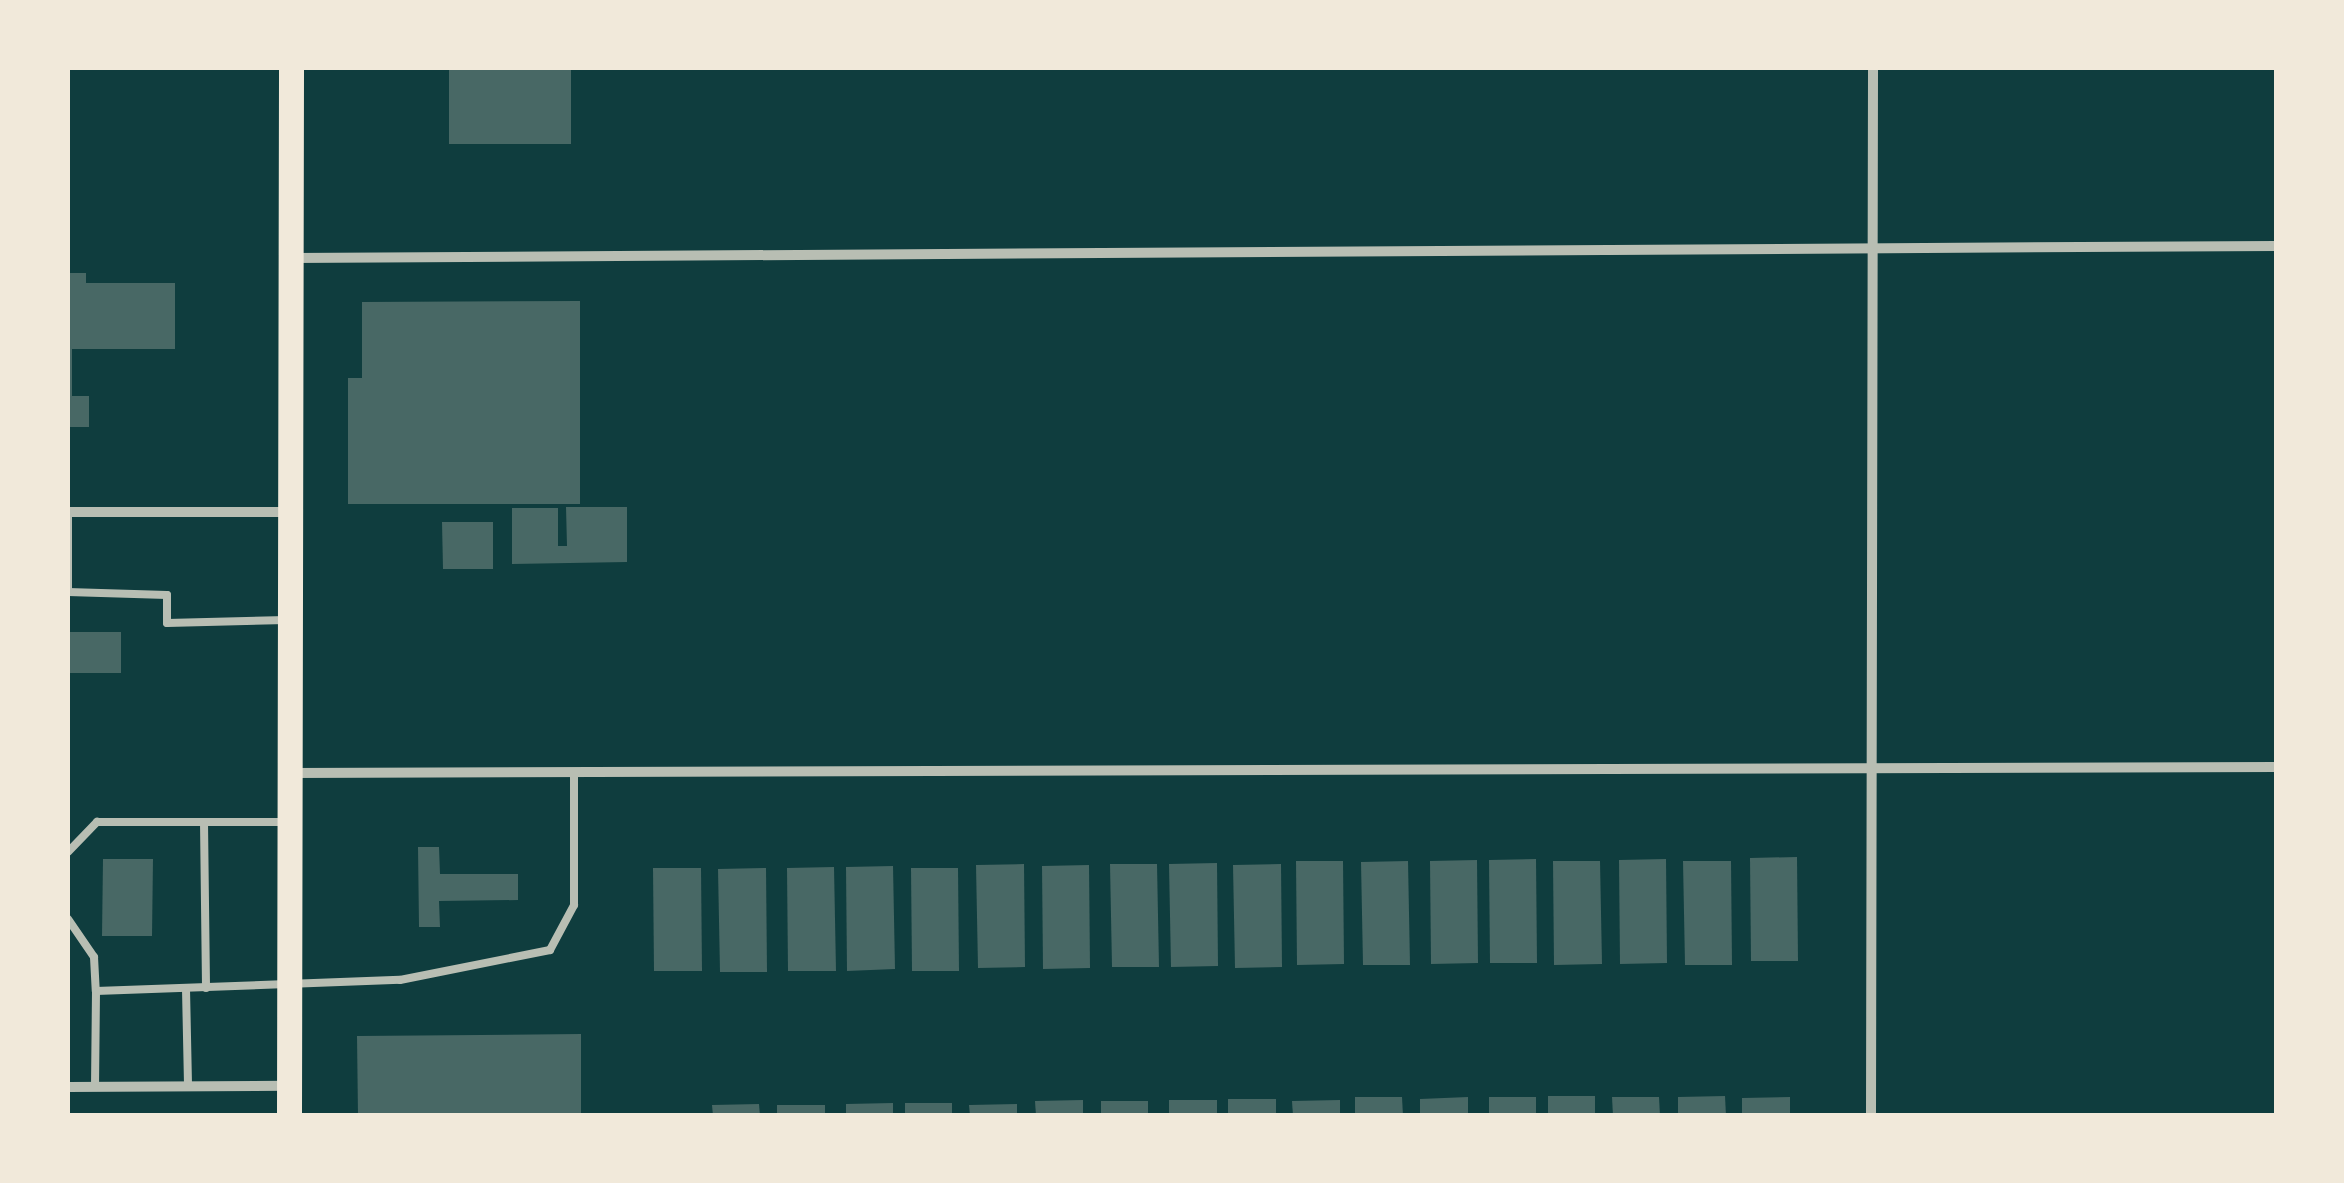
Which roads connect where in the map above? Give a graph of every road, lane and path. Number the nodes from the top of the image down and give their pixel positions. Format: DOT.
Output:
graph roads {
  1 [pos="291,68"];
  2 [pos="1873,68"];
  3 [pos="2276,246"];
  4 [pos="1873,247"];
  5 [pos="291,258"];
  6 [pos="68,512"];
  7 [pos="290,512"];
  8 [pos="290,620"];
  9 [pos="2276,767"];
  10 [pos="1872,768"];
  11 [pos="574,772"];
  12 [pos="290,773"];
  13 [pos="204,822"];
  14 [pos="290,822"];
  15 [pos="68,852"];
  16 [pos="68,918"];
  17 [pos="290,984"];
  18 [pos="206,988"];
  19 [pos="186,989"];
  20 [pos="96,991"];
  21 [pos="188,1086"];
  22 [pos="290,1086"];
  23 [pos="95,1087"];
  24 [pos="68,1088"];
  25 [pos="289,1116"];
  26 [pos="1871,1116"];
  1 -- 5 [label="main road"];
  2 -- 4 [label="street"];
  3 -- 4 [label="street"];
  4 -- 5 [label="street"];
  4 -- 10 [label="street"];
  5 -- 7 [label="main road"];
  6 -- 7 [label="street"];
  6 -- 8 [label="lane"];
  7 -- 8 [label="main road"];
  8 -- 12 [label="main road"];
  9 -- 10 [label="street"];
  10 -- 11 [label="street"];
  10 -- 26 [label="street"];
  11 -- 12 [label="street"];
  11 -- 17 [label="lane"];
  12 -- 14 [label="main road"];
  13 -- 14 [label="lane"];
  13 -- 15 [label="lane"];
  13 -- 18 [label="lane"];
  14 -- 17 [label="main road"];
  16 -- 20 [label="lane"];
  17 -- 18 [label="lane"];
  17 -- 22 [label="main road"];
  18 -- 19 [label="lane"];
  19 -- 20 [label="lane"];
  19 -- 21 [label="lane"];
  20 -- 23 [label="lane"];
  21 -- 22 [label="street"];
  21 -- 23 [label="street"];
  22 -- 25 [label="main road"];
  23 -- 24 [label="street"];
}
